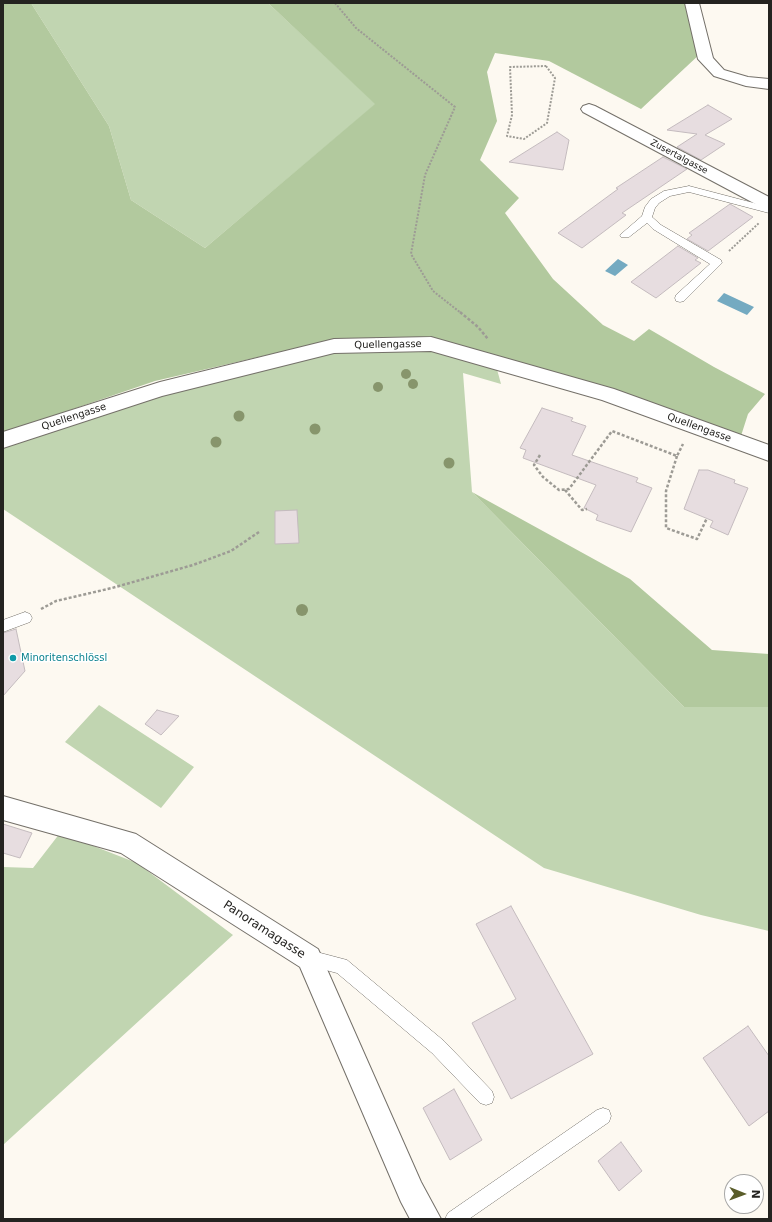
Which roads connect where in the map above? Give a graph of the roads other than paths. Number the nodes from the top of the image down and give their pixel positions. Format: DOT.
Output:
graph roads {
  1 [pos="692,3"];
  2 [pos="769,84"];
  3 [pos="589,109"];
  4 [pos="767,211"];
  5 [pos="647,218"];
  6 [pos="625,236"];
  7 [pos="680,298"];
  8 [pos="3,440"];
  9 [pos="769,453"];
  10 [pos="25,618"];
  11 [pos="3,626"];
  12 [pos="3,808"];
  13 [pos="309,958"];
  14 [pos="486,1096"];
  15 [pos="603,1116"];
  16 [pos="426,1219"];
  17 [pos="454,1219"];
  1 -- 2 [label="street"];
  3 -- 4 [label="street, Zusertalgasse"];
  4 -- 5 [label="lane"];
  5 -- 6 [label="lane"];
  5 -- 7 [label="lane"];
  8 -- 9 [label="street, Quellengasse"];
  10 -- 11 [label="lane"];
  12 -- 13 [label="street, Panoramagasse"];
  13 -- 14 [label="lane"];
  13 -- 16 [label="street, Panoramagasse"];
  15 -- 17 [label="lane"];
}
